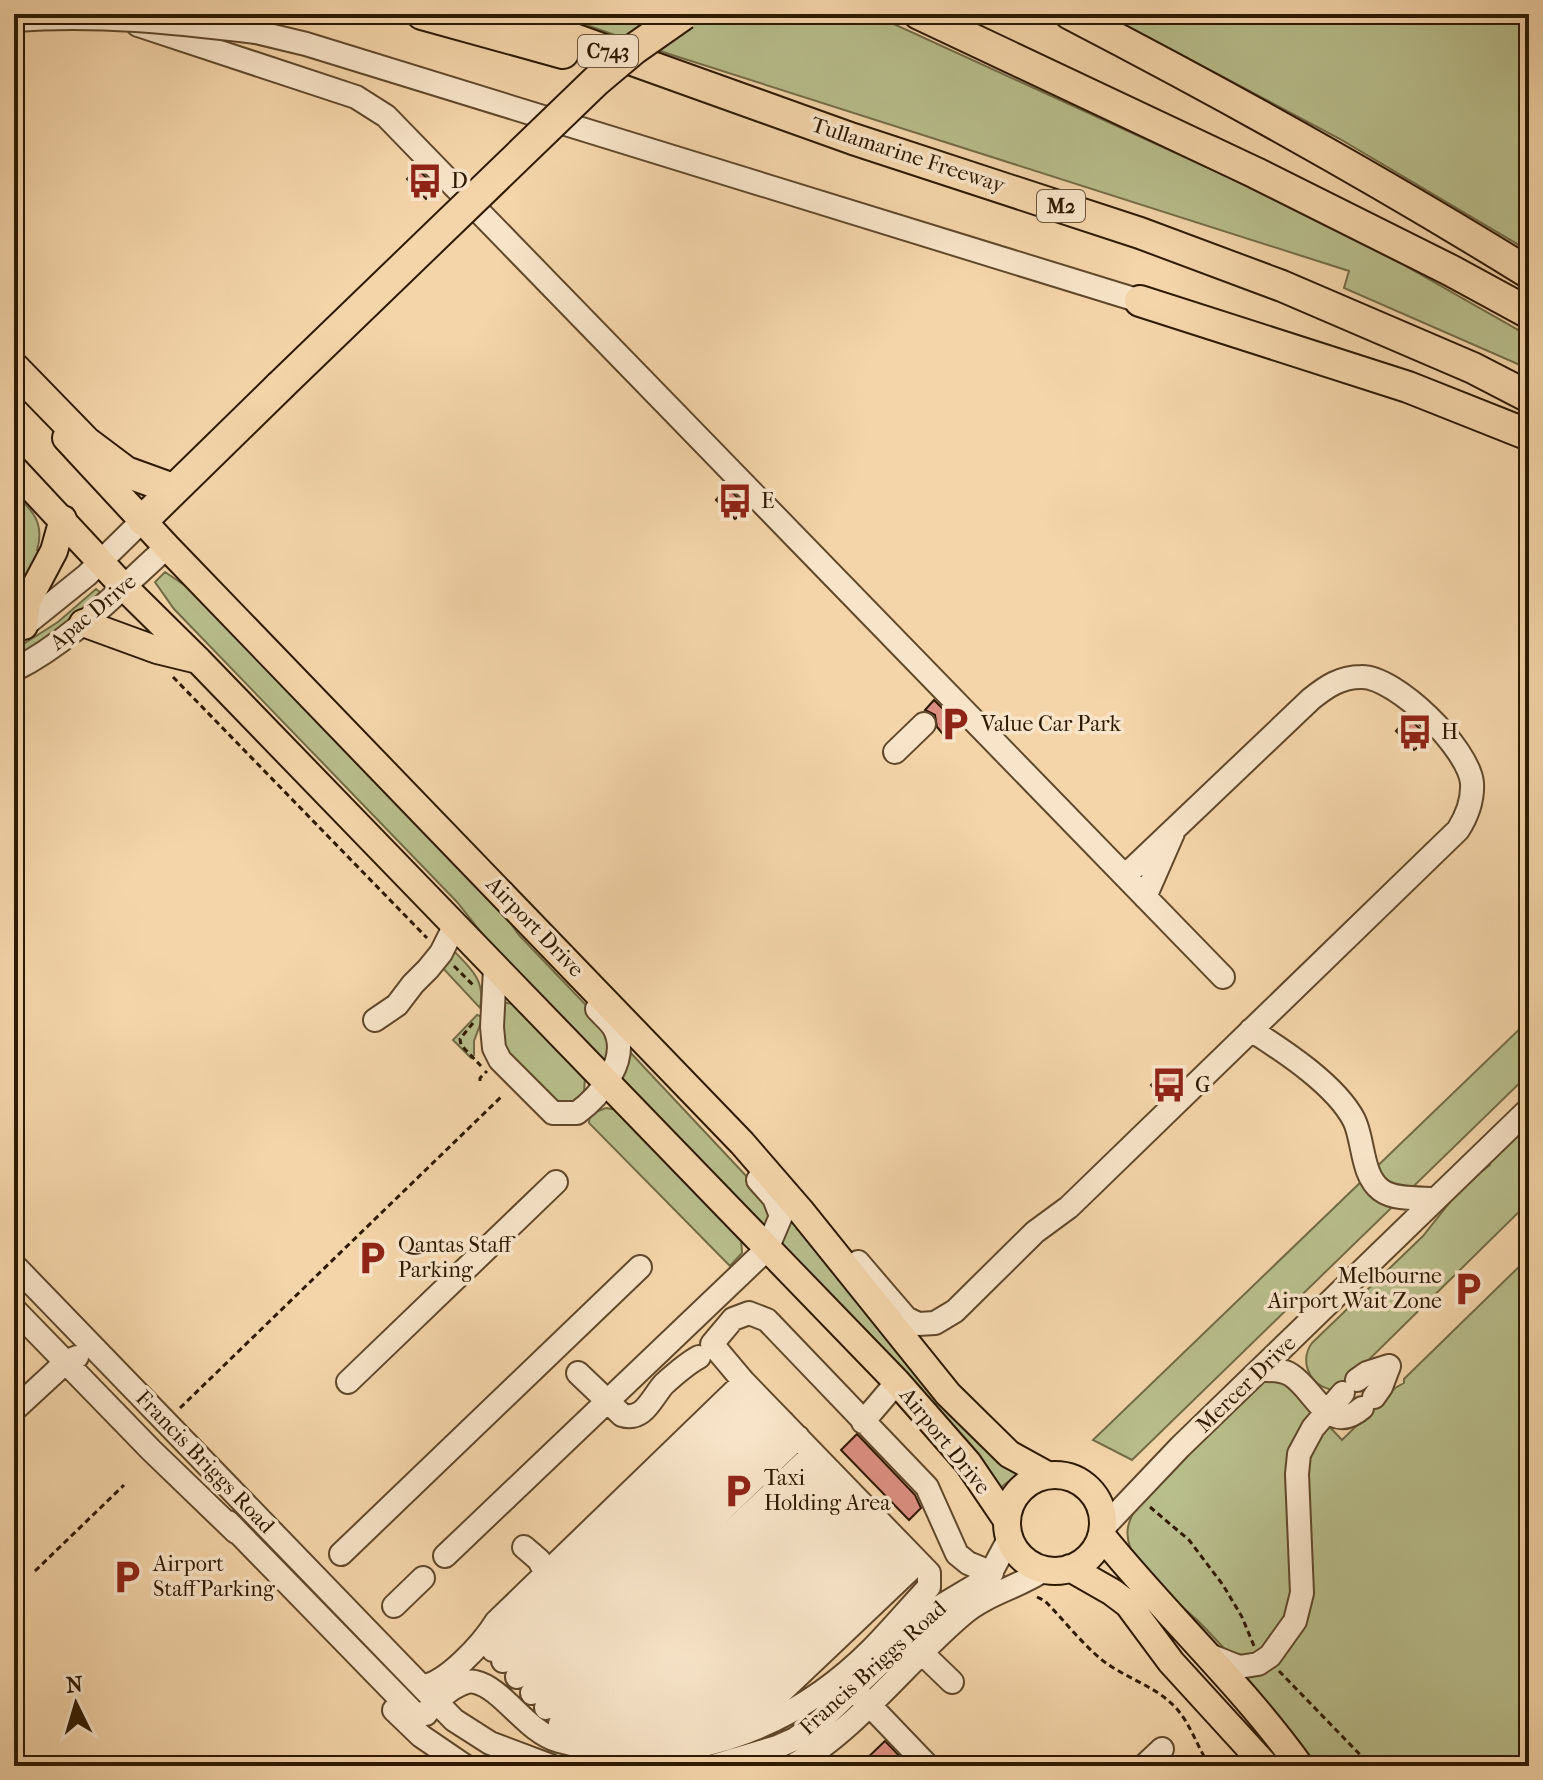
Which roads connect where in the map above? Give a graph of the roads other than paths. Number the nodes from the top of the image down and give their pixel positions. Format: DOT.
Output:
graph roads {
  1 [pos="106,14"];
  2 [pos="422,14"];
  3 [pos="504,14"];
  4 [pos="684,14"];
  5 [pos="919,14"];
  6 [pos="1070,14"];
  7 [pos="14,20"];
  8 [pos="713,89"];
  9 [pos="1529,273"];
  10 [pos="1140,301"];
  11 [pos="1529,313"];
  12 [pos="14,368"];
  13 [pos="14,383"];
  14 [pos="1529,397"];
  15 [pos="1529,435"];
  16 [pos="14,469"];
  17 [pos="173,489"];
  18 [pos="63,519"];
  19 [pos="143,520"];
  20 [pos="167,547"];
  21 [pos="101,562"];
  22 [pos="123,586"];
  23 [pos="83,623"];
  24 [pos="19,630"];
  25 [pos="198,660"];
  26 [pos="14,670"];
  27 [pos="924,724"];
  28 [pos="895,752"];
  29 [pos="1173,832"];
  30 [pos="1125,876"];
  31 [pos="1145,897"];
  32 [pos="525,918"];
  33 [pos="455,925"];
  34 [pos="495,968"];
  35 [pos="1223,977"];
  36 [pos="1275,1008"];
  37 [pos="1251,1030"];
  38 [pos="359,1037"];
  39 [pos="1306,1069"];
  40 [pos="608,1083"];
  41 [pos="694,1092"];
  42 [pos="1529,1109"];
  43 [pos="556,1182"];
  44 [pos="1436,1199"];
  45 [pos="800,1210"];
  46 [pos="767,1249"];
  47 [pos="14,1265"];
  48 [pos="640,1267"];
  49 [pos="14,1309"];
  50 [pos="1303,1329"];
  51 [pos="93,1348"];
  52 [pos="699,1357"];
  53 [pos="66,1362"];
  54 [pos="1260,1370"];
  55 [pos="578,1373"];
  56 [pos="348,1382"];
  57 [pos="897,1382"];
  58 [pos="1348,1388"];
  59 [pos="607,1402"];
  60 [pos="14,1410"];
  61 [pos="1326,1412"];
  62 [pos="863,1422"];
  63 [pos="1047,1475"];
  64 [pos="839,1480"];
  65 [pos="228,1522"];
  66 [pos="1008,1529"];
  67 [pos="1103,1532"];
  68 [pos="524,1547"];
  69 [pos="341,1554"];
  70 [pos="445,1556"];
  71 [pos="1057,1569"];
  72 [pos="992,1573"];
  73 [pos="546,1574"];
  74 [pos="423,1578"];
  75 [pos="394,1606"];
  76 [pos="1201,1650"];
  77 [pos="922,1653"];
  78 [pos="952,1682"];
  79 [pos="525,1687"];
  80 [pos="429,1693"];
  81 [pos="862,1697"];
  82 [pos="731,1739"];
  83 [pos="700,1747"];
  84 [pos="590,1748"];
  85 [pos="1162,1749"];
  86 [pos="617,1751"];
  87 [pos="671,1751"];
  88 [pos="643,1753"];
  89 [pos="465,1766"];
  90 [pos="551,1766"];
  91 [pos="713,1766"];
  92 [pos="792,1766"];
  93 [pos="928,1766"];
  94 [pos="1144,1766"];
  95 [pos="1266,1766"];
  96 [pos="1300,1766"];
  1 -- 30 [label="street"];
  2 -- 8 [label="highway"];
  3 -- 8 [label="highway, Tullamarine Freeway / C743"];
  4 -- 17 [label="highway, bridge"];
  5 -- 11 [label="highway"];
  6 -- 9 [label="highway"];
  7 -- 10 [label="street, bridge"];
  8 -- 14 [label="highway, Tullamarine Freeway / M2"];
  10 -- 15 [label="highway"];
  12 -- 17 [label="highway"];
  13 -- 19 [label="main road, Airport Drive"];
  16 -- 18 [label="main road, Airport Drive"];
  17 -- 19 [label="highway"];
  18 -- 21 [label="main road, Airport Drive"];
  18 -- 24 [label="main road"];
  19 -- 20 [label="main road, Airport Drive"];
  19 -- 21 [label="street, Apac Drive"];
  20 -- 22 [label="street, Apac Drive"];
  20 -- 32 [label="main road, Airport Drive"];
  21 -- 22 [label="main road, Airport Drive"];
  21 -- 24 [label="street, Apac Drive"];
  22 -- 23 [label="street, Apac Drive"];
  22 -- 25 [label="main road, Airport Drive"];
  23 -- 25 [label="main road"];
  23 -- 26 [label="street, Apac Drive"];
  25 -- 33 [label="main road, Airport Drive"];
  27 -- 28 [label="street"];
  29 -- 30 [label="street"];
  29 -- 31 [label="street"];
  29 -- 36 [label="street"];
  30 -- 31 [label="street"];
  31 -- 35 [label="street"];
  32 -- 40 [label="street"];
  32 -- 41 [label="main road, Airport Drive"];
  33 -- 34 [label="main road, Airport Drive"];
  33 -- 38 [label="street"];
  34 -- 40 [label="main road, Airport Drive"];
  34 -- 40 [label="street"];
  36 -- 37 [label="street"];
  36 -- 39 [label="street"];
  37 -- 39 [label="street"];
  37 -- 45 [label="street"];
  39 -- 44 [label="street"];
  40 -- 46 [label="main road, Airport Drive"];
  41 -- 45 [label="main road, Airport Drive"];
  41 -- 46 [label="street"];
  42 -- 44 [label="street, Mercer Drive"];
  43 -- 56 [label="street"];
  44 -- 50 [label="street, Mercer Drive"];
  45 -- 63 [label="main road, Airport Drive"];
  46 -- 57 [label="main road, Airport Drive"];
  46 -- 59 [label="street"];
  47 -- 51 [label="street, Francis Briggs Road"];
  48 -- 69 [label="street"];
  49 -- 53 [label="street, Francis Briggs Road"];
  50 -- 54 [label="street, Mercer Drive"];
  50 -- 58 [label="street"];
  51 -- 53 [label="street"];
  51 -- 80 [label="street, Francis Briggs Road"];
  52 -- 59 [label="street"];
  53 -- 60 [label="street"];
  53 -- 65 [label="street, Francis Briggs Road"];
  54 -- 61 [label="street"];
  54 -- 67 [label="street, Mercer Drive"];
  55 -- 59 [label="street"];
  57 -- 62 [label="street"];
  57 -- 66 [label="main road, Airport Drive"];
  58 -- 61 [label="street"];
  58 -- 61 [label="street"];
  59 -- 70 [label="street"];
  61 -- 76 [label="street"];
  62 -- 64 [label="street"];
  62 -- 72 [label="street"];
  63 -- 66 [label="main road"];
  63 -- 67 [label="main road"];
  64 -- 73 [label="street"];
  64 -- 79 [label="street"];
  64 -- 79 [label="street"];
  64 -- 79 [label="street"];
  64 -- 79 [label="street"];
  64 -- 82 [label="street"];
  64 -- 82 [label="street"];
  64 -- 83 [label="street"];
  64 -- 84 [label="street"];
  64 -- 86 [label="street"];
  64 -- 87 [label="street"];
  64 -- 88 [label="street"];
  65 -- 80 [label="street"];
  65 -- 89 [label="street, Francis Briggs Road"];
  66 -- 71 [label="main road"];
  66 -- 72 [label="street"];
  67 -- 71 [label="main road"];
  67 -- 76 [label="main road"];
  68 -- 73 [label="street"];
  71 -- 77 [label="street, Francis Briggs Road"];
  71 -- 95 [label="main road"];
  72 -- 81 [label="street, Francis Briggs Road"];
  73 -- 79 [label="street"];
  74 -- 75 [label="street"];
  76 -- 96 [label="main road"];
  77 -- 78 [label="street"];
  77 -- 81 [label="street, Francis Briggs Road"];
  79 -- 80 [label="street"];
  79 -- 80 [label="street"];
  79 -- 84 [label="street"];
  80 -- 90 [label="street, Francis Briggs Road"];
  81 -- 91 [label="street, Francis Briggs Road"];
  81 -- 92 [label="street, Francis Briggs Road"];
  81 -- 93 [label="street"];
  82 -- 83 [label="street"];
  83 -- 87 [label="street"];
  84 -- 86 [label="street"];
  85 -- 94 [label="street"];
  86 -- 88 [label="street"];
  87 -- 88 [label="street"];
}
